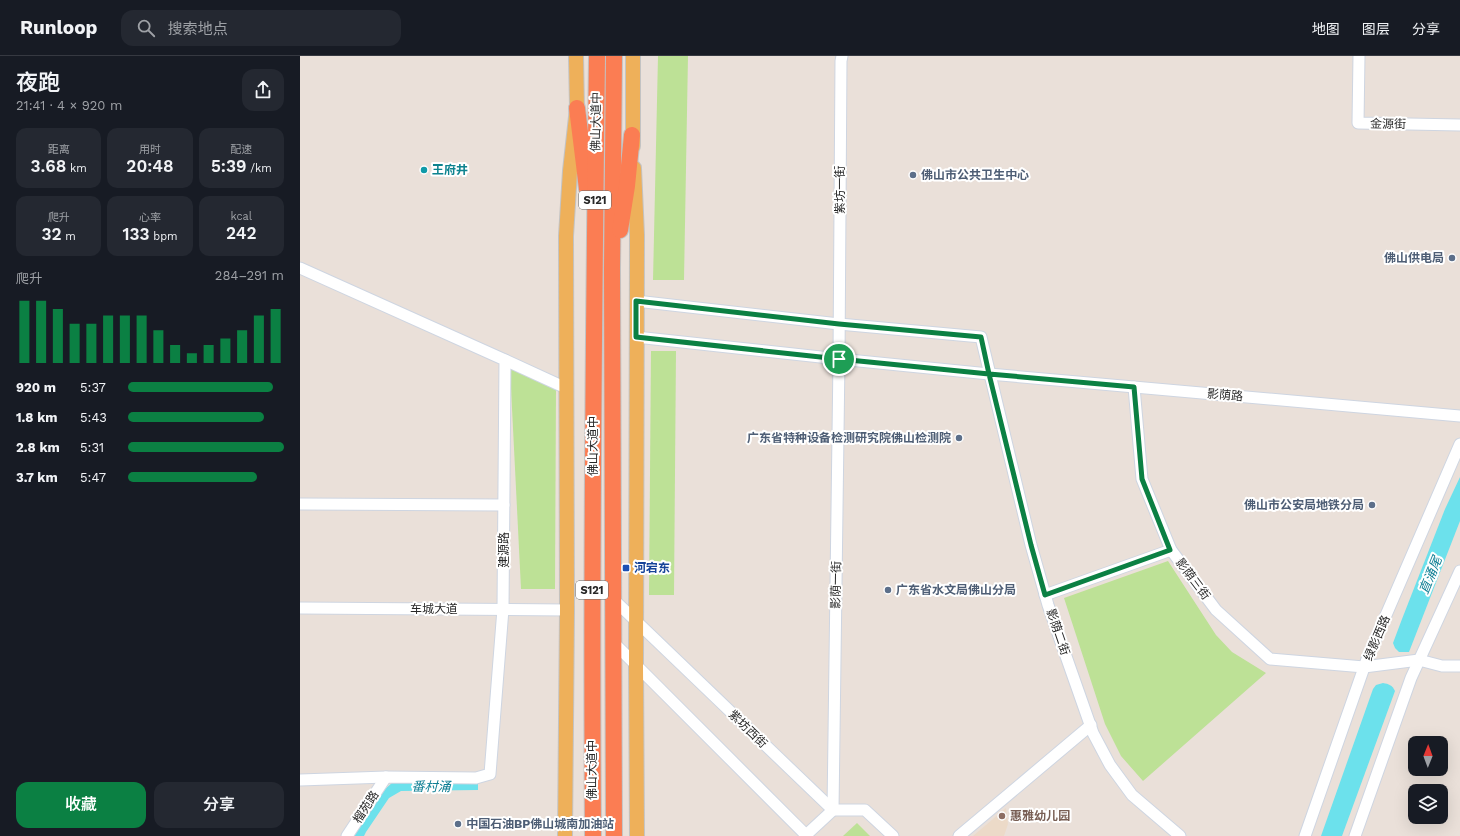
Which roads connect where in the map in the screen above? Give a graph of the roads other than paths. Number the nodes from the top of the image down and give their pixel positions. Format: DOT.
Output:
graph roads {
  1 [pos="576,56"];
  2 [pos="597,56"];
  3 [pos="614,56"];
  4 [pos="633,56"];
  5 [pos="842,56"];
  6 [pos="1359,56"];
  7 [pos="577,108"];
  8 [pos="1460,125"];
  9 [pos="632,135"];
  10 [pos="594,267"];
  11 [pos="300,268"];
  12 [pos="612,269"];
  13 [pos="636,301"];
  14 [pos="839,324"];
  15 [pos="636,337"];
  16 [pos="839,359"];
  17 [pos="505,360"];
  18 [pos="989,374"];
  19 [pos="1134,387"];
  20 [pos="566,388"];
  21 [pos="1460,416"];
  22 [pos="1460,444"];
  23 [pos="300,504"];
  24 [pos="504,506"];
  25 [pos="1170,550"];
  26 [pos="1460,571"];
  27 [pos="1045,595"];
  28 [pos="612,598"];
  29 [pos="300,608"];
  30 [pos="503,609"];
  31 [pos="567,610"];
  32 [pos="637,621"];
  33 [pos="612,641"];
  34 [pos="1419,660"];
  35 [pos="636,665"];
  36 [pos="1460,666"];
  37 [pos="1364,668"];
  38 [pos="1090,726"];
  39 [pos="386,777"];
  40 [pos="300,780"];
  41 [pos="833,810"];
  42 [pos="807,835"];
  43 [pos="347,836"];
  44 [pos="565,836"];
  45 [pos="593,836"];
  46 [pos="614,836"];
  47 [pos="637,836"];
  48 [pos="893,836"];
  49 [pos="959,836"];
  50 [pos="1180,836"];
  51 [pos="1306,836"];
  52 [pos="1355,836"];
  1 -- 7 [label="main road"];
  2 -- 10 [label="highway, 佛山大道中 / S121"];
  3 -- 12 [label="highway, 佛山大道中 / S121"];
  4 -- 9 [label="main road"];
  5 -- 14 [label="street, 紫坊一街"];
  6 -- 8 [label="street, 金源街"];
  7 -- 10 [label="highway"];
  7 -- 20 [label="main road"];
  9 -- 12 [label="highway"];
  9 -- 13 [label="main road"];
  10 -- 45 [label="highway, 佛山大道中 / S121"];
  11 -- 17 [label="street"];
  12 -- 28 [label="highway, 佛山大道中 / S121"];
  13 -- 14 [label="street"];
  13 -- 15 [label="main road"];
  14 -- 16 [label="street, 紫坊一街"];
  14 -- 18 [label="street"];
  15 -- 16 [label="street, 影荫路"];
  15 -- 32 [label="main road"];
  16 -- 18 [label="street, 影荫路"];
  16 -- 41 [label="street, 影荫一街"];
  17 -- 20 [label="street"];
  17 -- 24 [label="street, 建源路"];
  18 -- 19 [label="street, 影荫路"];
  18 -- 27 [label="street, 影荫二街"];
  19 -- 21 [label="street, 影荫路"];
  19 -- 25 [label="street, 影荫三街"];
  20 -- 31 [label="main road"];
  22 -- 37 [label="street, 绿影西路"];
  23 -- 24 [label="street"];
  24 -- 30 [label="street, 建源路"];
  25 -- 27 [label="street"];
  25 -- 37 [label="street, 影荫三街"];
  26 -- 34 [label="street"];
  27 -- 38 [label="street, 影荫二街"];
  28 -- 32 [label="street, 紫坊西街"];
  28 -- 33 [label="highway, 佛山大道中 / S121"];
  29 -- 30 [label="street, 车城大道"];
  30 -- 31 [label="street, 车城大道"];
  30 -- 39 [label="street, 建源路"];
  31 -- 44 [label="main road"];
  32 -- 35 [label="main road"];
  32 -- 41 [label="street, 紫坊西街"];
  33 -- 35 [label="street"];
  33 -- 46 [label="highway, 佛山大道中 / S121"];
  34 -- 36 [label="street"];
  34 -- 37 [label="street, 影荫三街"];
  34 -- 52 [label="street"];
  35 -- 42 [label="street"];
  35 -- 47 [label="main road"];
  37 -- 51 [label="street, 绿影西路"];
  38 -- 49 [label="street"];
  38 -- 50 [label="street, 影荫二街"];
  39 -- 40 [label="street, 建源路"];
  39 -- 43 [label="street, 榴苑路"];
  41 -- 42 [label="street"];
  41 -- 48 [label="street"];
}
